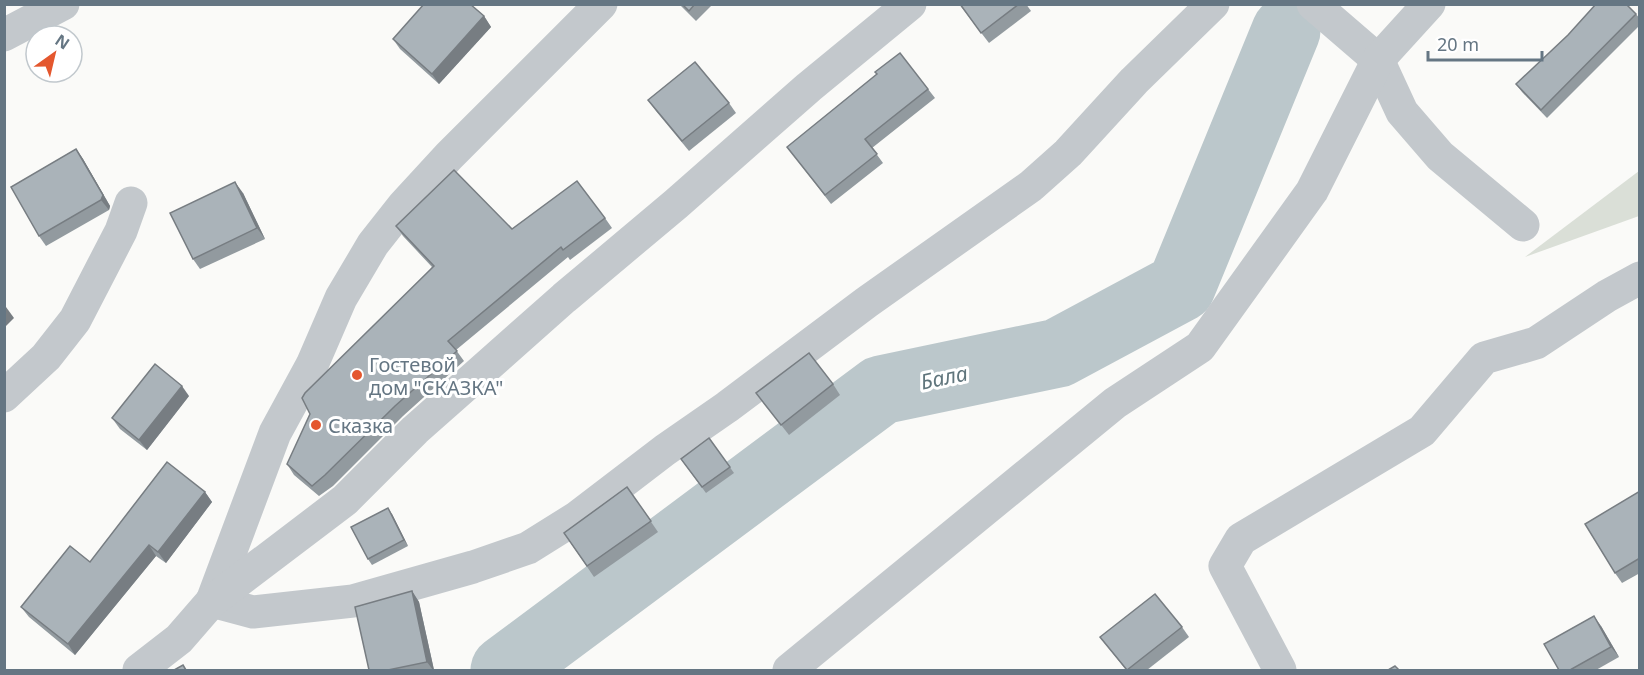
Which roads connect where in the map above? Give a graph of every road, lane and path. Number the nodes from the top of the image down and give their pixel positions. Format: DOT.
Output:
graph roads {
  1 [pos="63,4"];
  2 [pos="601,4"];
  3 [pos="910,4"];
  4 [pos="1213,4"];
  5 [pos="1313,4"];
  6 [pos="1429,4"];
  7 [pos="4,35"];
  8 [pos="1378,60"];
  9 [pos="131,203"];
  10 [pos="1523,225"];
  11 [pos="1640,278"];
  12 [pos="4,396"];
  13 [pos="212,601"];
  14 [pos="139,670"];
  15 [pos="789,670"];
  16 [pos="1280,670"];
  1 -- 7 [label="street"];
  2 -- 13 [label="street"];
  3 -- 13 [label="street"];
  4 -- 13 [label="street"];
  5 -- 8 [label="street"];
  6 -- 8 [label="street"];
  8 -- 10 [label="street"];
  8 -- 15 [label="street"];
  9 -- 12 [label="street"];
  11 -- 16 [label="street"];
  13 -- 14 [label="street"];
}
